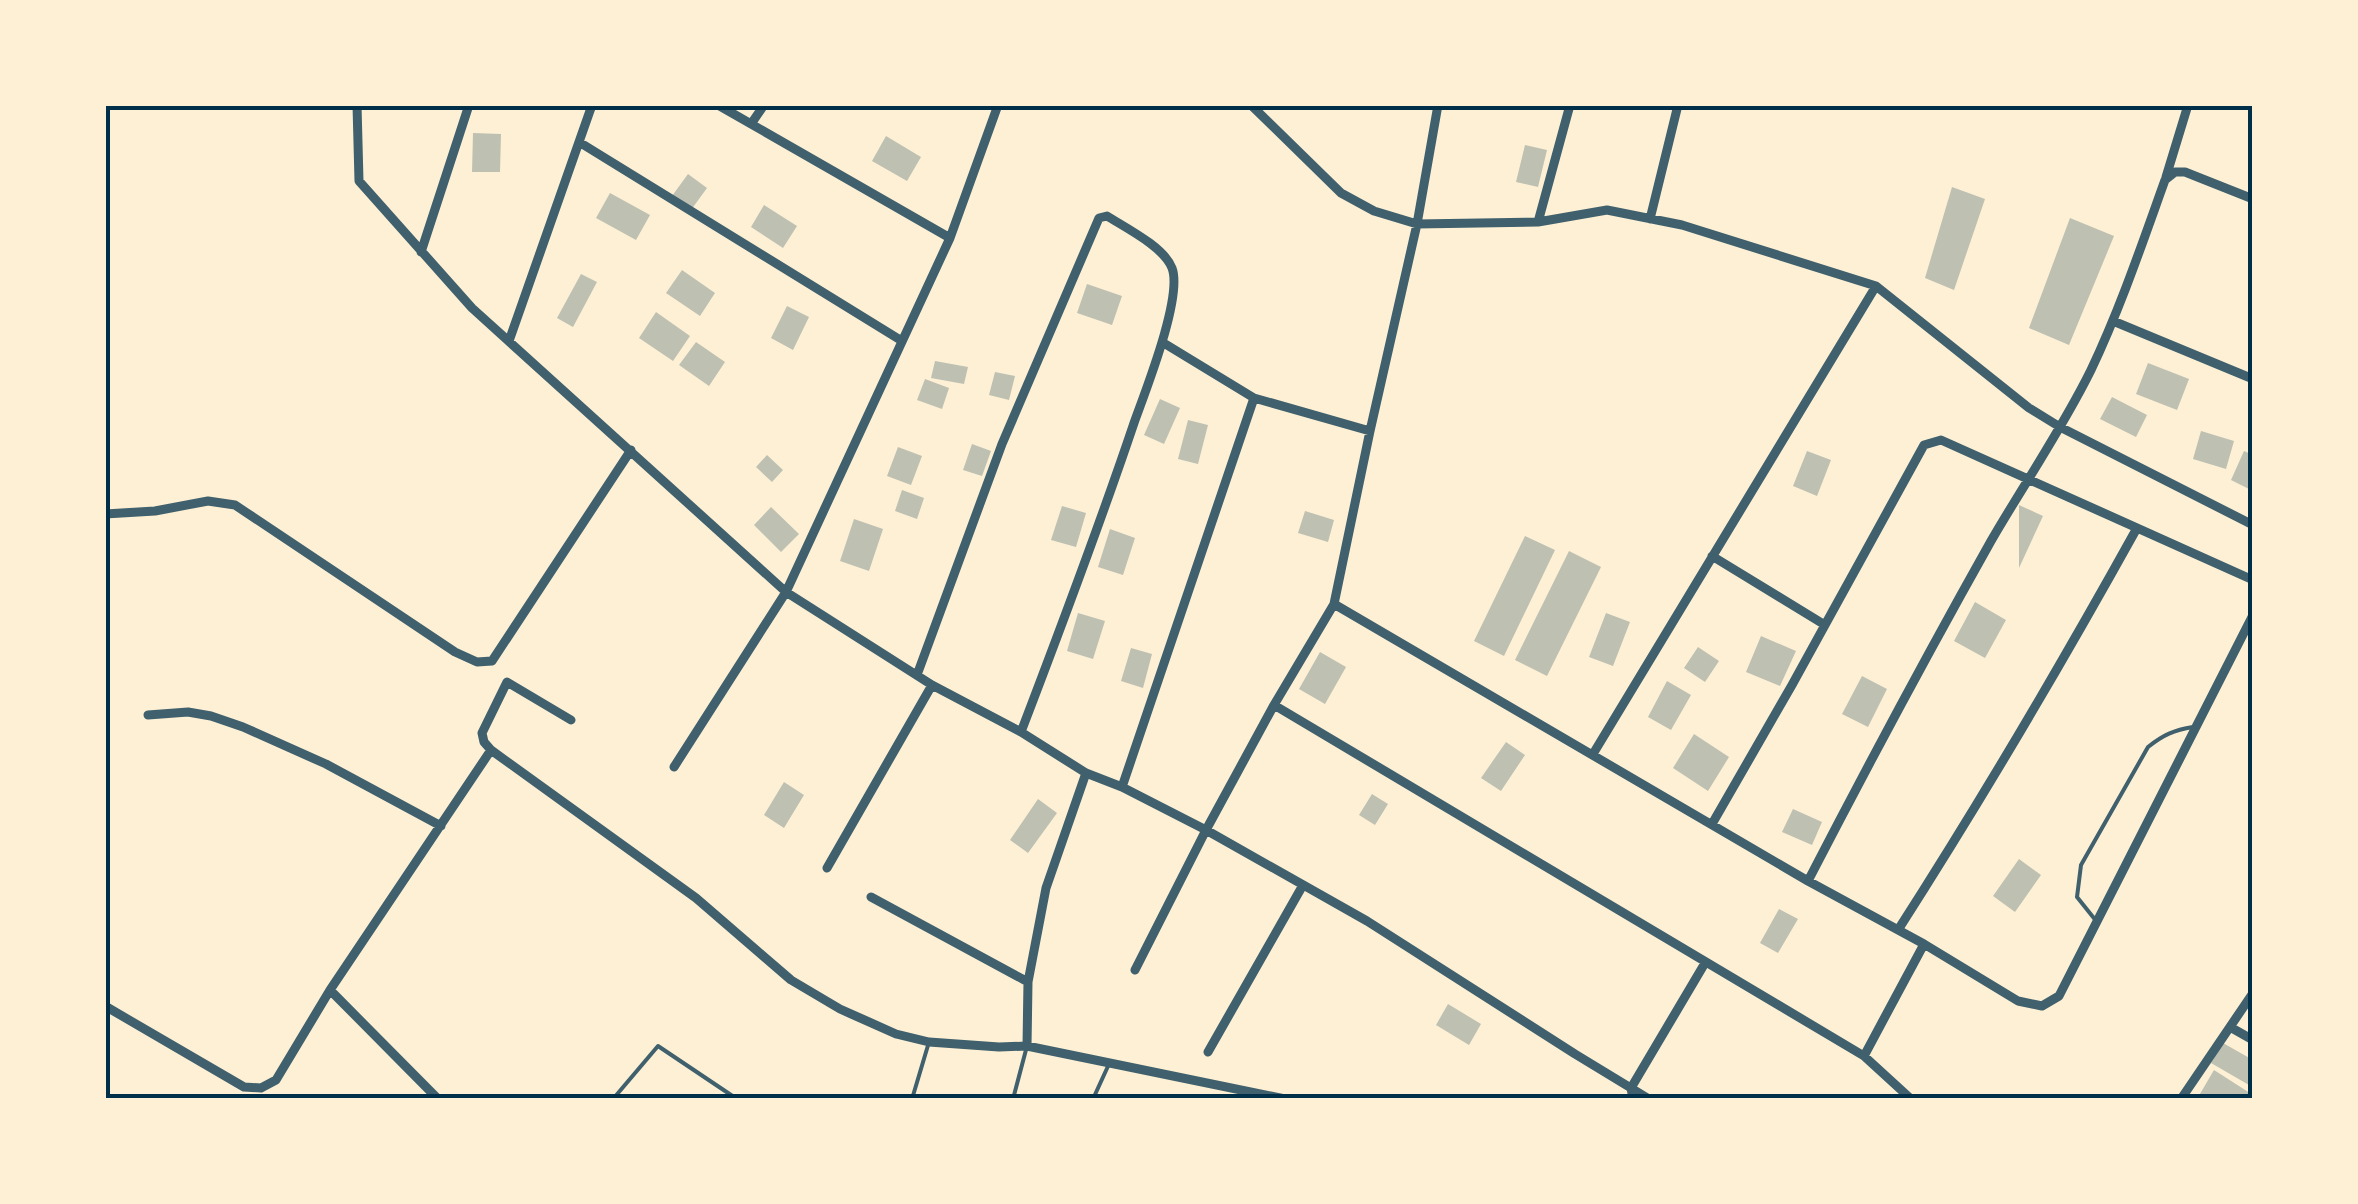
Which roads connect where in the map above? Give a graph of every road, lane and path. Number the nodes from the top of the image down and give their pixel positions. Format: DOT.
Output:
graph roads {
  1 [pos="357,105"];
  2 [pos="469,105"];
  3 [pos="592,105"];
  4 [pos="718,105"];
  5 [pos="764,105"];
  6 [pos="998,105"];
  7 [pos="1252,105"];
  8 [pos="1438,105"];
  9 [pos="1570,105"];
  10 [pos="1678,105"];
  11 [pos="2188,105"];
  12 [pos="751,124"];
  13 [pos="579,142"];
  14 [pos="2166,180"];
  15 [pos="2253,200"];
  16 [pos="1650,220"];
  17 [pos="1538,222"];
  18 [pos="1417,224"];
  19 [pos="950,238"];
  20 [pos="421,252"];
  21 [pos="1876,286"];
  22 [pos="2113,321"];
  23 [pos="509,341"];
  24 [pos="902,341"];
  25 [pos="1162,342"];
  26 [pos="2253,378"];
  27 [pos="1254,398"];
  28 [pos="2060,427"];
  29 [pos="1370,431"];
  30 [pos="631,450"];
  31 [pos="2027,478"];
  32 [pos="105,514"];
  33 [pos="2253,525"];
  34 [pos="2137,528"];
  35 [pos="1712,556"];
  36 [pos="2253,580"];
  37 [pos="786,592"];
  38 [pos="1334,604"];
  39 [pos="2253,615"];
  40 [pos="1824,624"];
  41 [pos="492,661"];
  42 [pos="916,675"];
  43 [pos="507,682"];
  44 [pos="932,685"];
  45 [pos="1274,705"];
  46 [pos="148,715"];
  47 [pos="571,720"];
  48 [pos="2196,727"];
  49 [pos="1021,732"];
  50 [pos="491,750"];
  51 [pos="1592,754"];
  52 [pos="674,766"];
  53 [pos="1086,772"];
  54 [pos="1122,787"];
  55 [pos="1712,824"];
  56 [pos="441,826"];
  57 [pos="1206,830"];
  58 [pos="828,868"];
  59 [pos="1808,881"];
  60 [pos="1304,885"];
  61 [pos="871,897"];
  62 [pos="2097,922"];
  63 [pos="1898,930"];
  64 [pos="1924,944"];
  65 [pos="1705,962"];
  66 [pos="1136,970"];
  67 [pos="1028,982"];
  68 [pos="330,990"];
  69 [pos="2253,993"];
  70 [pos="105,1006"];
  71 [pos="2230,1027"];
  72 [pos="2253,1040"];
  73 [pos="930,1042"];
  74 [pos="1027,1046"];
  75 [pos="1208,1052"];
  76 [pos="1864,1056"];
  77 [pos="1109,1064"];
  78 [pos="1229,1094"];
  79 [pos="1632,1094"];
  80 [pos="616,1098"];
  81 [pos="438,1099"];
  82 [pos="737,1099"];
  83 [pos="912,1099"];
  84 [pos="1013,1099"];
  85 [pos="1093,1099"];
  86 [pos="1284,1099"];
  87 [pos="1649,1099"];
  88 [pos="1912,1099"];
  89 [pos="2181,1099"];
  1 -- 20 [label="street"];
  2 -- 20 [label="street"];
  3 -- 13 [label="street"];
  4 -- 12 [label="street"];
  5 -- 12 [label="street"];
  6 -- 19 [label="street"];
  7 -- 18 [label="street"];
  8 -- 18 [label="street"];
  9 -- 17 [label="street"];
  10 -- 16 [label="street"];
  11 -- 14 [label="street"];
  12 -- 19 [label="street"];
  13 -- 23 [label="street"];
  13 -- 24 [label="street"];
  14 -- 15 [label="street"];
  14 -- 22 [label="street"];
  16 -- 17 [label="street"];
  16 -- 21 [label="street"];
  17 -- 18 [label="street"];
  18 -- 29 [label="street"];
  19 -- 24 [label="street"];
  20 -- 23 [label="street"];
  21 -- 28 [label="street"];
  21 -- 35 [label="street"];
  22 -- 26 [label="street"];
  22 -- 28 [label="street"];
  23 -- 30 [label="street"];
  24 -- 37 [label="street"];
  25 -- 27 [label="street"];
  25 -- 42 [label="street"];
  25 -- 49 [label="street"];
  27 -- 29 [label="street"];
  27 -- 54 [label="street"];
  28 -- 31 [label="street"];
  28 -- 33 [label="street"];
  29 -- 38 [label="street"];
  30 -- 37 [label="street"];
  30 -- 41 [label="street"];
  31 -- 34 [label="street"];
  31 -- 40 [label="street"];
  31 -- 59 [label="street"];
  32 -- 41 [label="street"];
  34 -- 36 [label="street"];
  34 -- 63 [label="street"];
  35 -- 40 [label="street"];
  35 -- 51 [label="street"];
  37 -- 42 [label="street"];
  37 -- 52 [label="street"];
  38 -- 45 [label="street"];
  38 -- 51 [label="street"];
  39 -- 48 [label="street"];
  40 -- 55 [label="street"];
  41 -- 43 [label="street"];
  42 -- 44 [label="street"];
  43 -- 47 [label="street"];
  43 -- 50 [label="street"];
  44 -- 49 [label="street"];
  44 -- 58 [label="street"];
  45 -- 57 [label="street"];
  45 -- 65 [label="street"];
  46 -- 56 [label="street"];
  48 -- 62 [label="street"];
  48 -- 62 [label="lane"];
  49 -- 53 [label="street"];
  50 -- 56 [label="street"];
  50 -- 73 [label="street"];
  51 -- 55 [label="street"];
  53 -- 54 [label="street"];
  53 -- 67 [label="street"];
  54 -- 57 [label="street"];
  55 -- 59 [label="street"];
  56 -- 68 [label="street"];
  57 -- 60 [label="street"];
  57 -- 66 [label="street"];
  59 -- 63 [label="street"];
  60 -- 75 [label="street"];
  60 -- 79 [label="street"];
  61 -- 67 [label="street"];
  62 -- 64 [label="street"];
  63 -- 64 [label="street"];
  64 -- 76 [label="street"];
  65 -- 76 [label="street"];
  65 -- 79 [label="street"];
  67 -- 74 [label="street"];
  68 -- 70 [label="street"];
  68 -- 81 [label="street"];
  69 -- 71 [label="street"];
  71 -- 72 [label="street"];
  71 -- 89 [label="street"];
  73 -- 74 [label="street"];
  73 -- 83 [label="lane"];
  74 -- 77 [label="street"];
  74 -- 84 [label="lane"];
  76 -- 88 [label="street"];
  77 -- 78 [label="street"];
  77 -- 85 [label="lane"];
  78 -- 86 [label="street"];
  79 -- 87 [label="street"];
  80 -- 82 [label="lane"];
}
